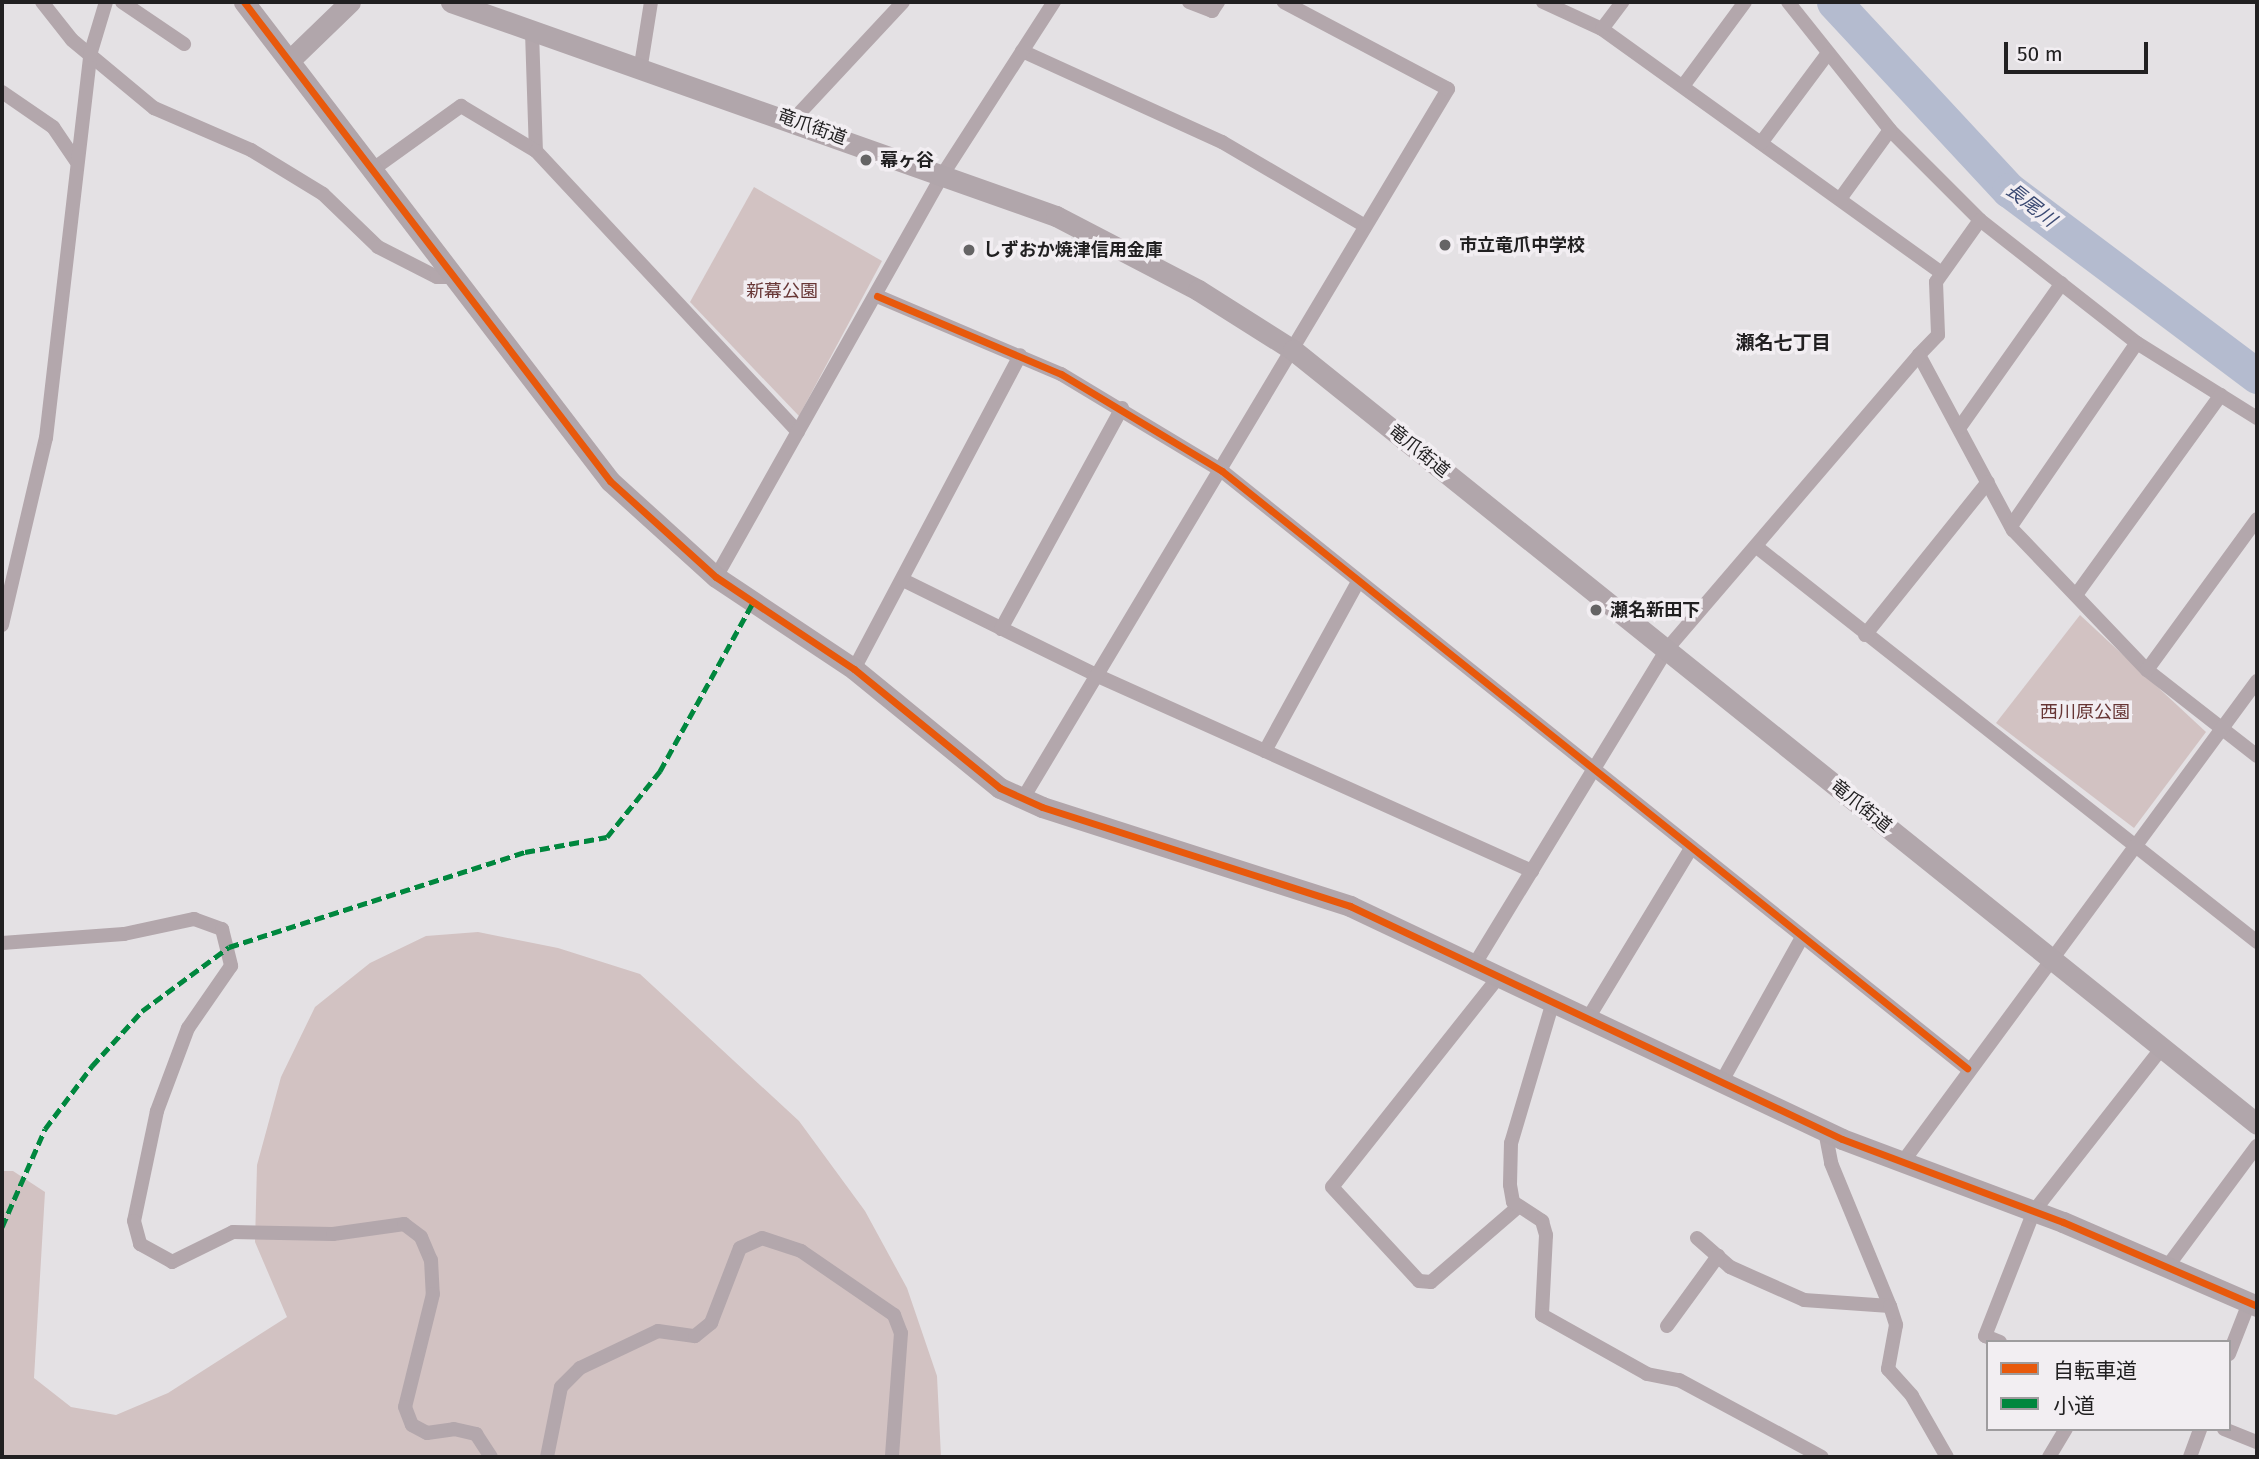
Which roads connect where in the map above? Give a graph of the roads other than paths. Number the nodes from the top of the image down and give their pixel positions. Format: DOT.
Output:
graph roads {
  1 [pos="43,2"];
  2 [pos="106,2"];
  3 [pos="122,2"];
  4 [pos="244,2"];
  5 [pos="350,2"];
  6 [pos="451,2"];
  7 [pos="652,2"];
  8 [pos="903,2"];
  9 [pos="1054,2"];
  10 [pos="1189,2"];
  11 [pos="1218,2"];
  12 [pos="1284,2"];
  13 [pos="1543,2"];
  14 [pos="1622,2"];
  15 [pos="1745,2"];
  16 [pos="1788,2"];
  17 [pos="1602,29"];
  18 [pos="532,32"];
  19 [pos="184,44"];
  20 [pos="1022,51"];
  21 [pos="1828,52"];
  22 [pos="90,55"];
  23 [pos="291,59"];
  24 [pos="641,65"];
  25 [pos="1683,86"];
  26 [pos="2,92"];
  27 [pos="793,120"];
  28 [pos="1890,130"];
  29 [pos="1761,143"];
  30 [pos="536,151"];
  31 [pos="76,161"];
  32 [pos="376,167"];
  33 [pos="943,174"];
  34 [pos="1840,200"];
  35 [pos="1980,220"];
  36 [pos="1364,226"];
  37 [pos="1942,273"];
  38 [pos="457,277"];
  39 [pos="2062,283"];
  40 [pos="877,296"];
  41 [pos="2137,343"];
  42 [pos="1293,350"];
  43 [pos="1020,355"];
  44 [pos="1919,355"];
  45 [pos="2221,395"];
  46 [pos="1122,408"];
  47 [pos="2257,418"];
  48 [pos="1960,427"];
  49 [pos="798,432"];
  50 [pos="1222,471"];
  51 [pos="1988,482"];
  52 [pos="2257,519"];
  53 [pos="2011,526"];
  54 [pos="1758,548"];
  55 [pos="716,577"];
  56 [pos="903,580"];
  57 [pos="1358,582"];
  58 [pos="2076,595"];
  59 [pos="2,625"];
  60 [pos="1001,629"];
  61 [pos="1865,635"];
  62 [pos="1667,649"];
  63 [pos="854,670"];
  64 [pos="2147,670"];
  65 [pos="1098,676"];
  66 [pos="2257,681"];
  67 [pos="2221,728"];
  68 [pos="1265,751"];
  69 [pos="2257,756"];
  70 [pos="1592,772"];
  71 [pos="1022,800"];
  72 [pos="2137,845"];
  73 [pos="1690,850"];
  74 [pos="1532,871"];
  75 [pos="1802,937"];
  76 [pos="2257,942"];
  77 [pos="2,943"];
  78 [pos="2049,958"];
  79 [pos="1473,967"];
  80 [pos="1497,979"];
  81 [pos="1552,1004"];
  82 [pos="1587,1020"];
  83 [pos="2162,1048"];
  84 [pos="1967,1069"];
  85 [pos="1722,1081"];
  86 [pos="2257,1124"];
  87 [pos="1825,1131"];
  88 [pos="2257,1146"];
  89 [pos="1902,1163"];
  90 [pos="1519,1206"];
  91 [pos="2034,1211"];
  92 [pos="1697,1238"];
  93 [pos="1718,1256"];
  94 [pos="2167,1267"];
  95 [pos="2253,1305"];
  96 [pos="1890,1306"];
  97 [pos="1667,1326"];
  98 [pos="1995,1340"];
  99 [pos="2231,1350"];
  100 [pos="2065,1431"];
  101 [pos="2199,1431"];
  102 [pos="2229,1431"];
  103 [pos="2257,1442"];
  104 [pos="491,1457"];
  105 [pos="547,1457"];
  106 [pos="892,1457"];
  107 [pos="1822,1457"];
  108 [pos="1947,1457"];
  109 [pos="2049,1457"];
  110 [pos="2190,1457"];
  1 -- 22 [label="street"];
  2 -- 22 [label="street"];
  3 -- 19 [label="street"];
  4 -- 23 [label="street"];
  5 -- 23 [label="street"];
  6 -- 18 [label="street, 竜爪街道"];
  7 -- 24 [label="street"];
  8 -- 27 [label="street"];
  9 -- 20 [label="street"];
  10 -- 11 [label="street"];
  12 -- 36 [label="street"];
  13 -- 17 [label="street"];
  14 -- 17 [label="street"];
  15 -- 25 [label="street"];
  16 -- 21 [label="street"];
  17 -- 25 [label="street"];
  18 -- 24 [label="street, 竜爪街道"];
  18 -- 30 [label="street"];
  20 -- 33 [label="street"];
  20 -- 36 [label="street"];
  21 -- 28 [label="street"];
  21 -- 29 [label="street"];
  22 -- 31 [label="street"];
  22 -- 38 [label="street"];
  23 -- 32 [label="street"];
  24 -- 27 [label="street, 竜爪街道"];
  25 -- 29 [label="street"];
  26 -- 31 [label="street"];
  27 -- 33 [label="street, 竜爪街道"];
  28 -- 34 [label="street"];
  28 -- 35 [label="street"];
  29 -- 34 [label="street"];
  30 -- 32 [label="street"];
  30 -- 49 [label="street"];
  31 -- 59 [label="street"];
  32 -- 38 [label="street"];
  33 -- 40 [label="street"];
  33 -- 42 [label="street, 竜爪街道"];
  34 -- 37 [label="street"];
  35 -- 37 [label="street"];
  35 -- 39 [label="street"];
  36 -- 42 [label="street"];
  37 -- 44 [label="street"];
  38 -- 55 [label="street"];
  39 -- 41 [label="street"];
  39 -- 48 [label="street"];
  40 -- 43 [label="street"];
  40 -- 49 [label="street"];
  41 -- 45 [label="street"];
  41 -- 53 [label="street"];
  42 -- 50 [label="street"];
  42 -- 62 [label="street, 竜爪街道"];
  43 -- 46 [label="street"];
  43 -- 56 [label="street"];
  44 -- 48 [label="street"];
  44 -- 54 [label="street"];
  45 -- 47 [label="street"];
  45 -- 58 [label="street"];
  46 -- 50 [label="street"];
  46 -- 60 [label="street"];
  48 -- 51 [label="street"];
  49 -- 55 [label="street"];
  50 -- 57 [label="street"];
  50 -- 65 [label="street"];
  51 -- 53 [label="street"];
  51 -- 61 [label="street"];
  52 -- 64 [label="street"];
  53 -- 58 [label="street"];
  54 -- 61 [label="street"];
  54 -- 62 [label="street"];
  55 -- 63 [label="street"];
  56 -- 60 [label="street"];
  56 -- 63 [label="street"];
  57 -- 68 [label="street"];
  57 -- 70 [label="street"];
  58 -- 64 [label="street"];
  60 -- 65 [label="street"];
  61 -- 72 [label="street"];
  62 -- 70 [label="street"];
  62 -- 78 [label="street, 竜爪街道"];
  63 -- 71 [label="street"];
  64 -- 67 [label="street"];
  65 -- 68 [label="street"];
  65 -- 71 [label="street"];
  66 -- 67 [label="street"];
  67 -- 69 [label="street"];
  67 -- 72 [label="street"];
  68 -- 74 [label="street"];
  70 -- 73 [label="street"];
  70 -- 74 [label="street"];
  71 -- 79 [label="street"];
  72 -- 76 [label="street"];
  72 -- 78 [label="street"];
  73 -- 75 [label="street"];
  73 -- 82 [label="street"];
  74 -- 79 [label="street"];
  75 -- 84 [label="street"];
  75 -- 85 [label="street"];
  77 -- 104 [label="street"];
  78 -- 83 [label="street, 竜爪街道"];
  78 -- 84 [label="street"];
  79 -- 80 [label="street"];
  80 -- 81 [label="street"];
  80 -- 90 [label="street"];
  81 -- 82 [label="street"];
  81 -- 90 [label="street"];
  82 -- 85 [label="street"];
  83 -- 86 [label="street, 竜爪街道"];
  83 -- 91 [label="street"];
  84 -- 89 [label="street"];
  85 -- 87 [label="street"];
  87 -- 89 [label="street"];
  87 -- 96 [label="street"];
  88 -- 94 [label="street"];
  89 -- 91 [label="street"];
  90 -- 107 [label="street"];
  91 -- 94 [label="street"];
  91 -- 98 [label="street"];
  92 -- 93 [label="street"];
  93 -- 96 [label="street"];
  93 -- 97 [label="street"];
  94 -- 95 [label="street"];
  95 -- 99 [label="street"];
  96 -- 108 [label="street"];
  100 -- 109 [label="street"];
  101 -- 110 [label="street"];
  102 -- 103 [label="street"];
  105 -- 106 [label="street"];
}
